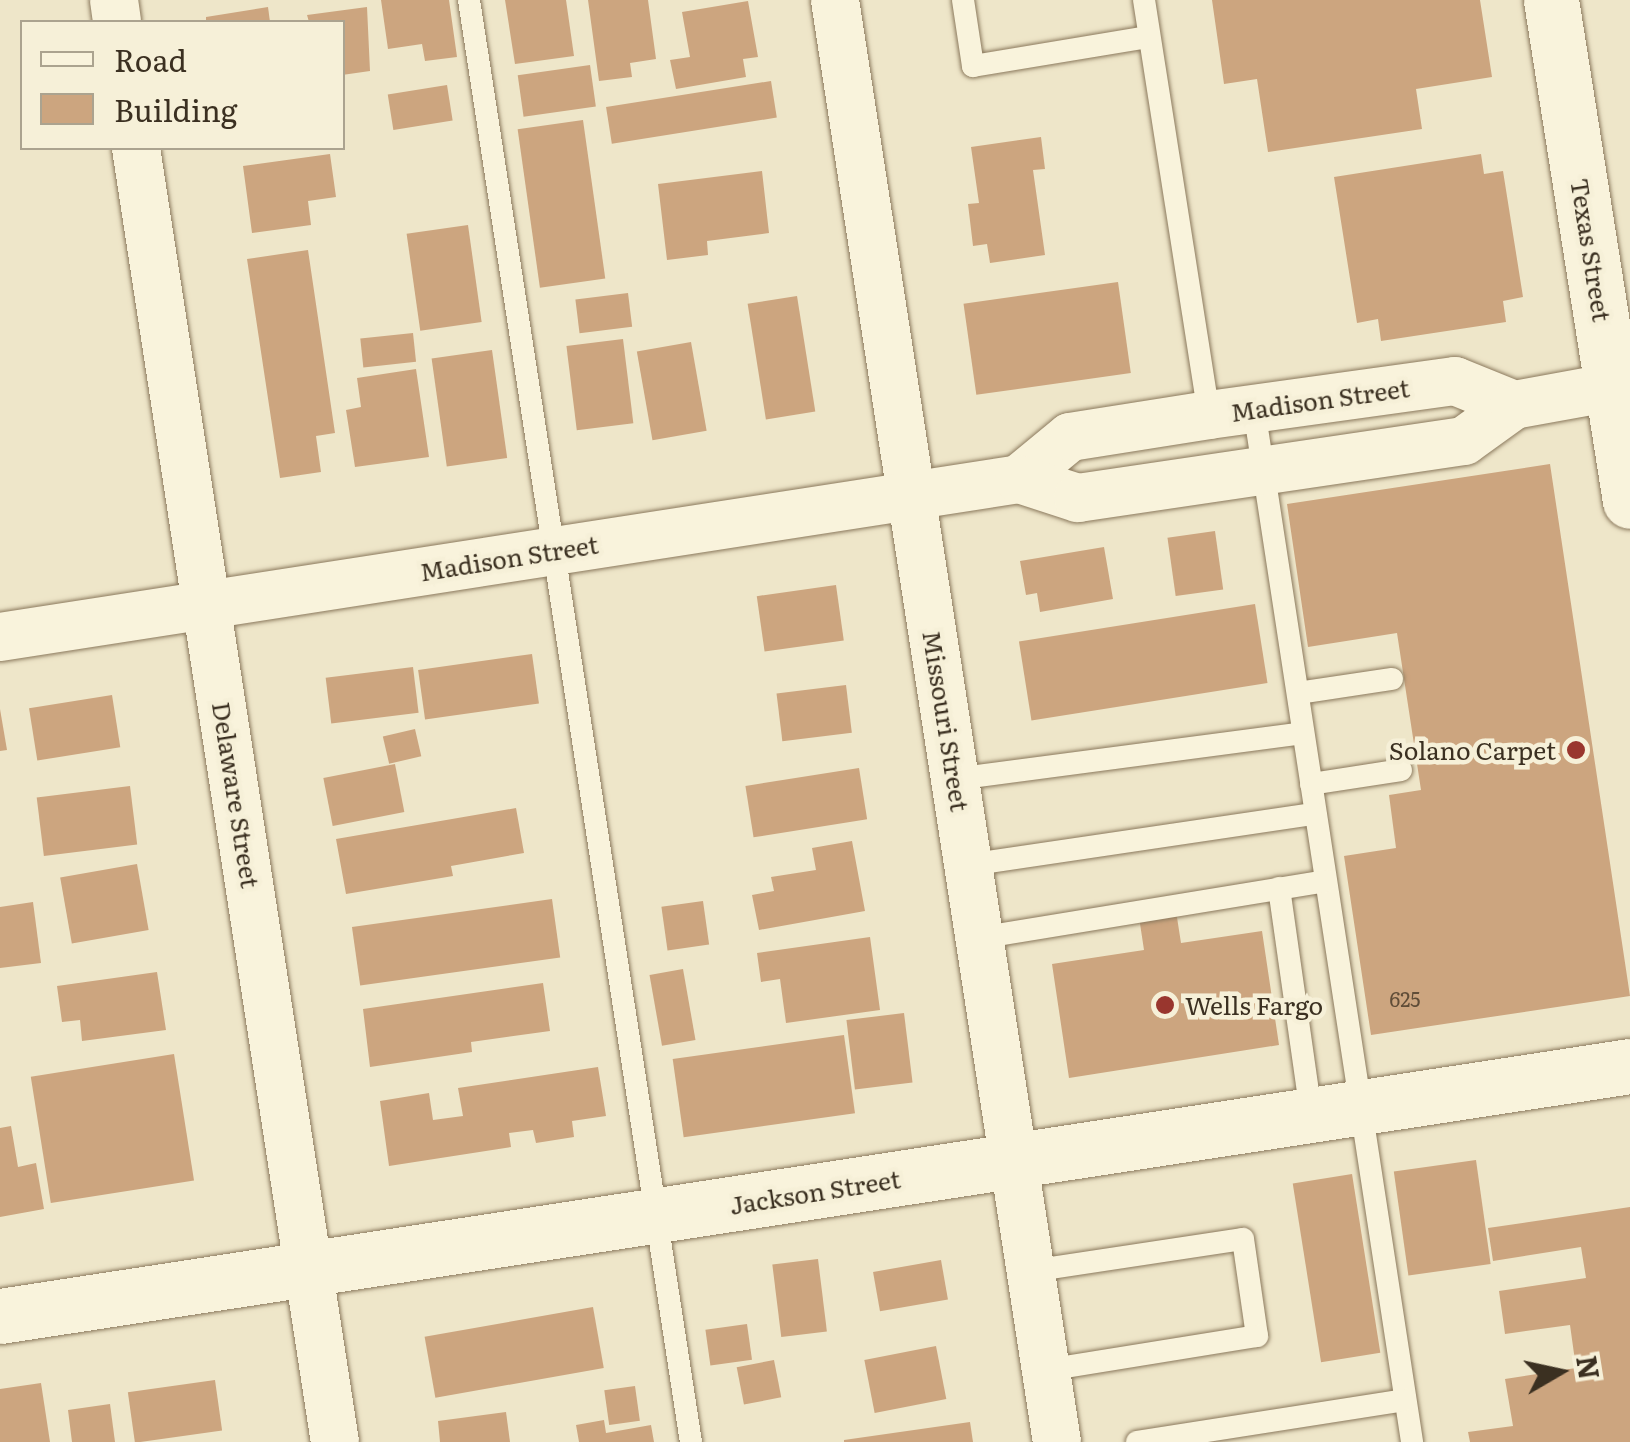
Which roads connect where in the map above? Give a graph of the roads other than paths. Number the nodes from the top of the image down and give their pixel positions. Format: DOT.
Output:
graph roads {
  1 [pos="469,0"];
  2 [pos="835,0"];
  3 [pos="963,0"];
  4 [pos="1144,0"];
  5 [pos="1550,0"];
  6 [pos="1150,38"];
  7 [pos="136,150"];
  8 [pos="1622,385"];
  9 [pos="1514,405"];
  10 [pos="1232,412"];
  11 [pos="1264,470"];
  12 [pos="1019,480"];
  13 [pos="912,497"];
  14 [pos="1630,501"];
  15 [pos="554,552"];
  16 [pos="207,604"];
  17 [pos="0,637"];
  18 [pos="1392,679"];
  19 [pos="1298,693"];
  20 [pos="1303,733"];
  21 [pos="1401,770"];
  22 [pos="955,779"];
  23 [pos="1311,784"];
  24 [pos="1315,814"];
  25 [pos="968,864"];
  26 [pos="1325,881"];
  27 [pos="1279,888"];
  28 [pos="978,938"];
  29 [pos="1630,1066"];
  30 [pos="1336,1114"];
  31 [pos="1014,1162"];
  32 [pos="656,1216"];
  33 [pos="308,1268"];
  34 [pos="1031,1271"];
  35 [pos="0,1316"];
  36 [pos="1046,1370"];
  37 [pos="1405,1400"];
  38 [pos="335,1442"];
  39 [pos="691,1442"];
  40 [pos="1057,1442"];
  41 [pos="1137,1442"];
  42 [pos="1412,1442"];
  1 -- 15 [label="lane"];
  2 -- 13 [label="street, Missouri Street"];
  3 -- 6 [label="lane"];
  4 -- 6 [label="lane"];
  5 -- 8 [label="street, Texas Street"];
  6 -- 10 [label="lane"];
  7 -- 16 [label="street, Delaware Street"];
  8 -- 9 [label="street, Madison Street"];
  8 -- 14 [label="street, Texas Street"];
  9 -- 10 [label="street, Madison Street"];
  9 -- 11 [label="street, Madison Street"];
  10 -- 11 [label="lane"];
  10 -- 12 [label="street, Madison Street"];
  11 -- 12 [label="street, Madison Street"];
  11 -- 19 [label="lane"];
  12 -- 13 [label="street, Madison Street"];
  13 -- 15 [label="street, Madison Street"];
  13 -- 22 [label="street, Missouri Street"];
  15 -- 16 [label="street, Madison Street"];
  15 -- 32 [label="lane"];
  16 -- 17 [label="street, Madison Street"];
  16 -- 33 [label="street, Delaware Street"];
  18 -- 19 [label="lane"];
  19 -- 20 [label="lane"];
  20 -- 22 [label="lane"];
  20 -- 23 [label="lane"];
  21 -- 23 [label="lane"];
  22 -- 25 [label="street, Missouri Street"];
  23 -- 24 [label="lane"];
  24 -- 25 [label="lane"];
  24 -- 26 [label="lane"];
  25 -- 28 [label="street, Missouri Street"];
  26 -- 27 [label="lane"];
  26 -- 30 [label="lane"];
  27 -- 28 [label="lane"];
  27 -- 30 [label="lane"];
  28 -- 31 [label="street, Missouri Street"];
  29 -- 30 [label="street, Jackson Street"];
  30 -- 31 [label="street, Jackson Street"];
  30 -- 37 [label="lane"];
  31 -- 32 [label="street, Jackson Street"];
  31 -- 34 [label="street, Missouri Street"];
  32 -- 33 [label="street, Jackson Street"];
  32 -- 39 [label="lane"];
  33 -- 35 [label="street, Jackson Street"];
  33 -- 38 [label="street, Delaware Street"];
  34 -- 36 [label="street, Missouri Street"];
  34 -- 36 [label="lane"];
  36 -- 40 [label="street, Missouri Street"];
  37 -- 41 [label="lane"];
  37 -- 42 [label="lane"];
}
